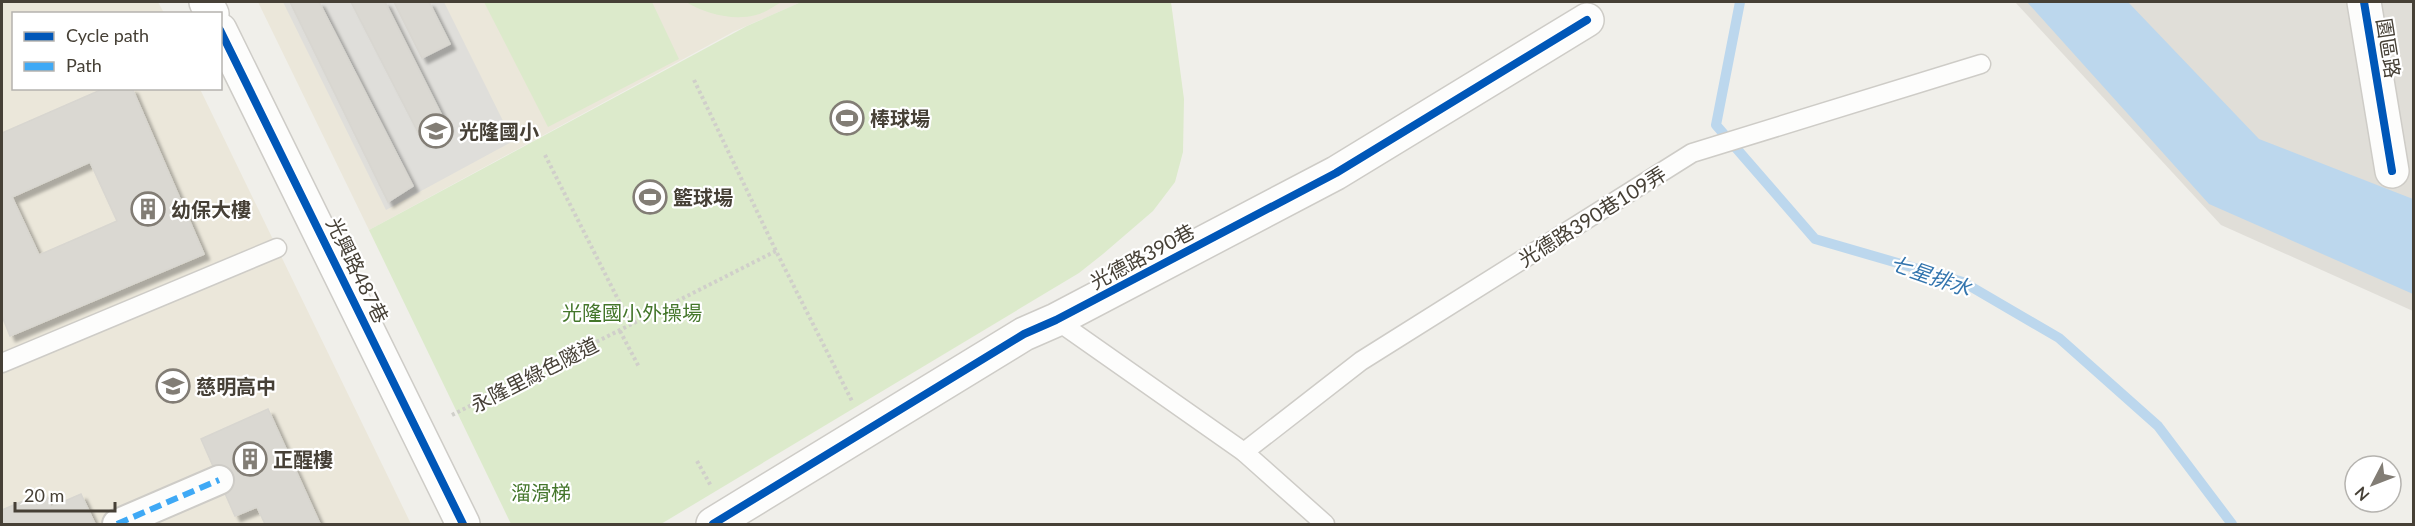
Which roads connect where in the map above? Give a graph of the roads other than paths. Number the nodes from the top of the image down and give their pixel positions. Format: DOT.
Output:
graph roads {
  1 [pos="2364,2"];
  2 [pos="1587,20"];
  3 [pos="222,34"];
  4 [pos="1981,64"];
  5 [pos="2392,171"];
  6 [pos="277,248"];
  7 [pos="1056,320"];
  8 [pos="2,363"];
  9 [pos="1244,452"];
  10 [pos="219,480"];
  11 [pos="713,509"];
  12 [pos="117,525"];
  13 [pos="463,525"];
  14 [pos="1325,525"];
  1 -- 5 [label="street, 園區路"];
  2 -- 7 [label="street, 光德路390巷"];
  3 -- 13 [label="street, 光興路487巷"];
  4 -- 9 [label="lane, 光德路390巷109弄"];
  6 -- 8 [label="lane"];
  7 -- 9 [label="lane"];
  7 -- 11 [label="street, 光德路390巷"];
  9 -- 14 [label="lane"];
  10 -- 12 [label="street"];
}
